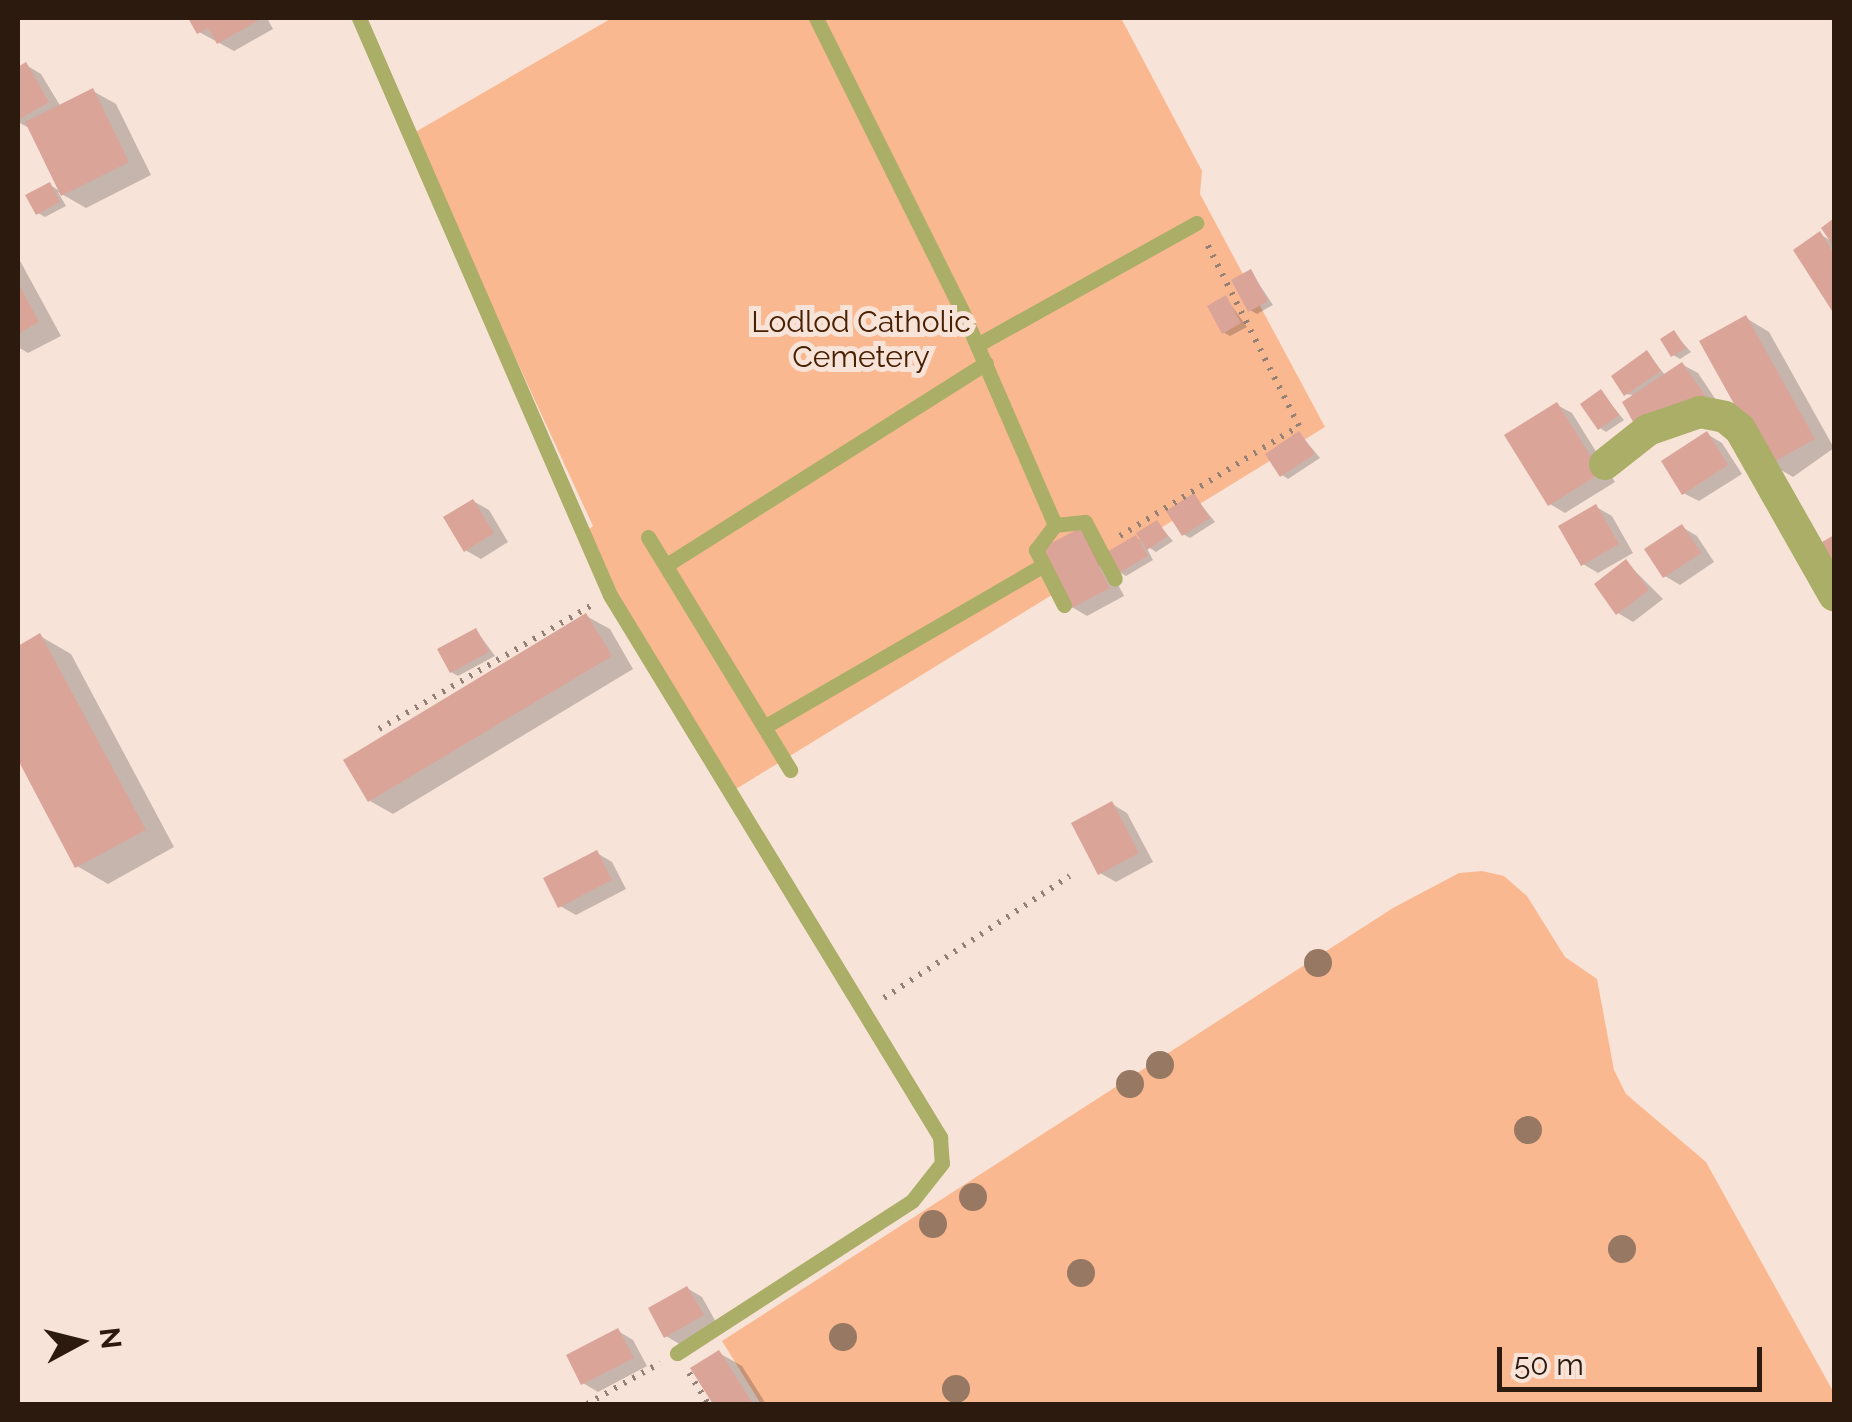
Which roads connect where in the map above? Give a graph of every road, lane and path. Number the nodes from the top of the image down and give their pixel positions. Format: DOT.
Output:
graph roads {
  1 [pos="359,18"];
  2 [pos="816,18"];
  3 [pos="1196,223"];
  4 [pos="978,345"];
  5 [pos="986,363"];
  6 [pos="1605,464"];
  7 [pos="1056,525"];
  8 [pos="648,537"];
  9 [pos="1100,549"];
  10 [pos="668,564"];
  11 [pos="1044,566"];
  12 [pos="1115,578"];
  13 [pos="610,594"];
  14 [pos="1834,595"];
  15 [pos="1064,605"];
  16 [pos="764,727"];
  17 [pos="379,729"];
  18 [pos="790,770"];
  19 [pos="1070,876"];
  20 [pos="862,1012"];
  21 [pos="677,1353"];
  22 [pos="587,1404"];
  23 [pos="708,1404"];
  1 -- 13 [label="lane"];
  2 -- 4 [label="lane"];
  3 -- 4 [label="lane"];
  3 -- 9 [label="path"];
  4 -- 5 [label="lane"];
  5 -- 7 [label="lane"];
  5 -- 10 [label="lane"];
  6 -- 14 [label="street"];
  7 -- 9 [label="lane"];
  7 -- 11 [label="lane"];
  8 -- 10 [label="lane"];
  9 -- 12 [label="lane"];
  10 -- 16 [label="lane"];
  11 -- 15 [label="lane"];
  11 -- 16 [label="lane"];
  13 -- 17 [label="path"];
  13 -- 20 [label="lane"];
  16 -- 18 [label="lane"];
  19 -- 20 [label="path"];
  20 -- 21 [label="lane"];
  21 -- 22 [label="path"];
  21 -- 23 [label="path"];
}
